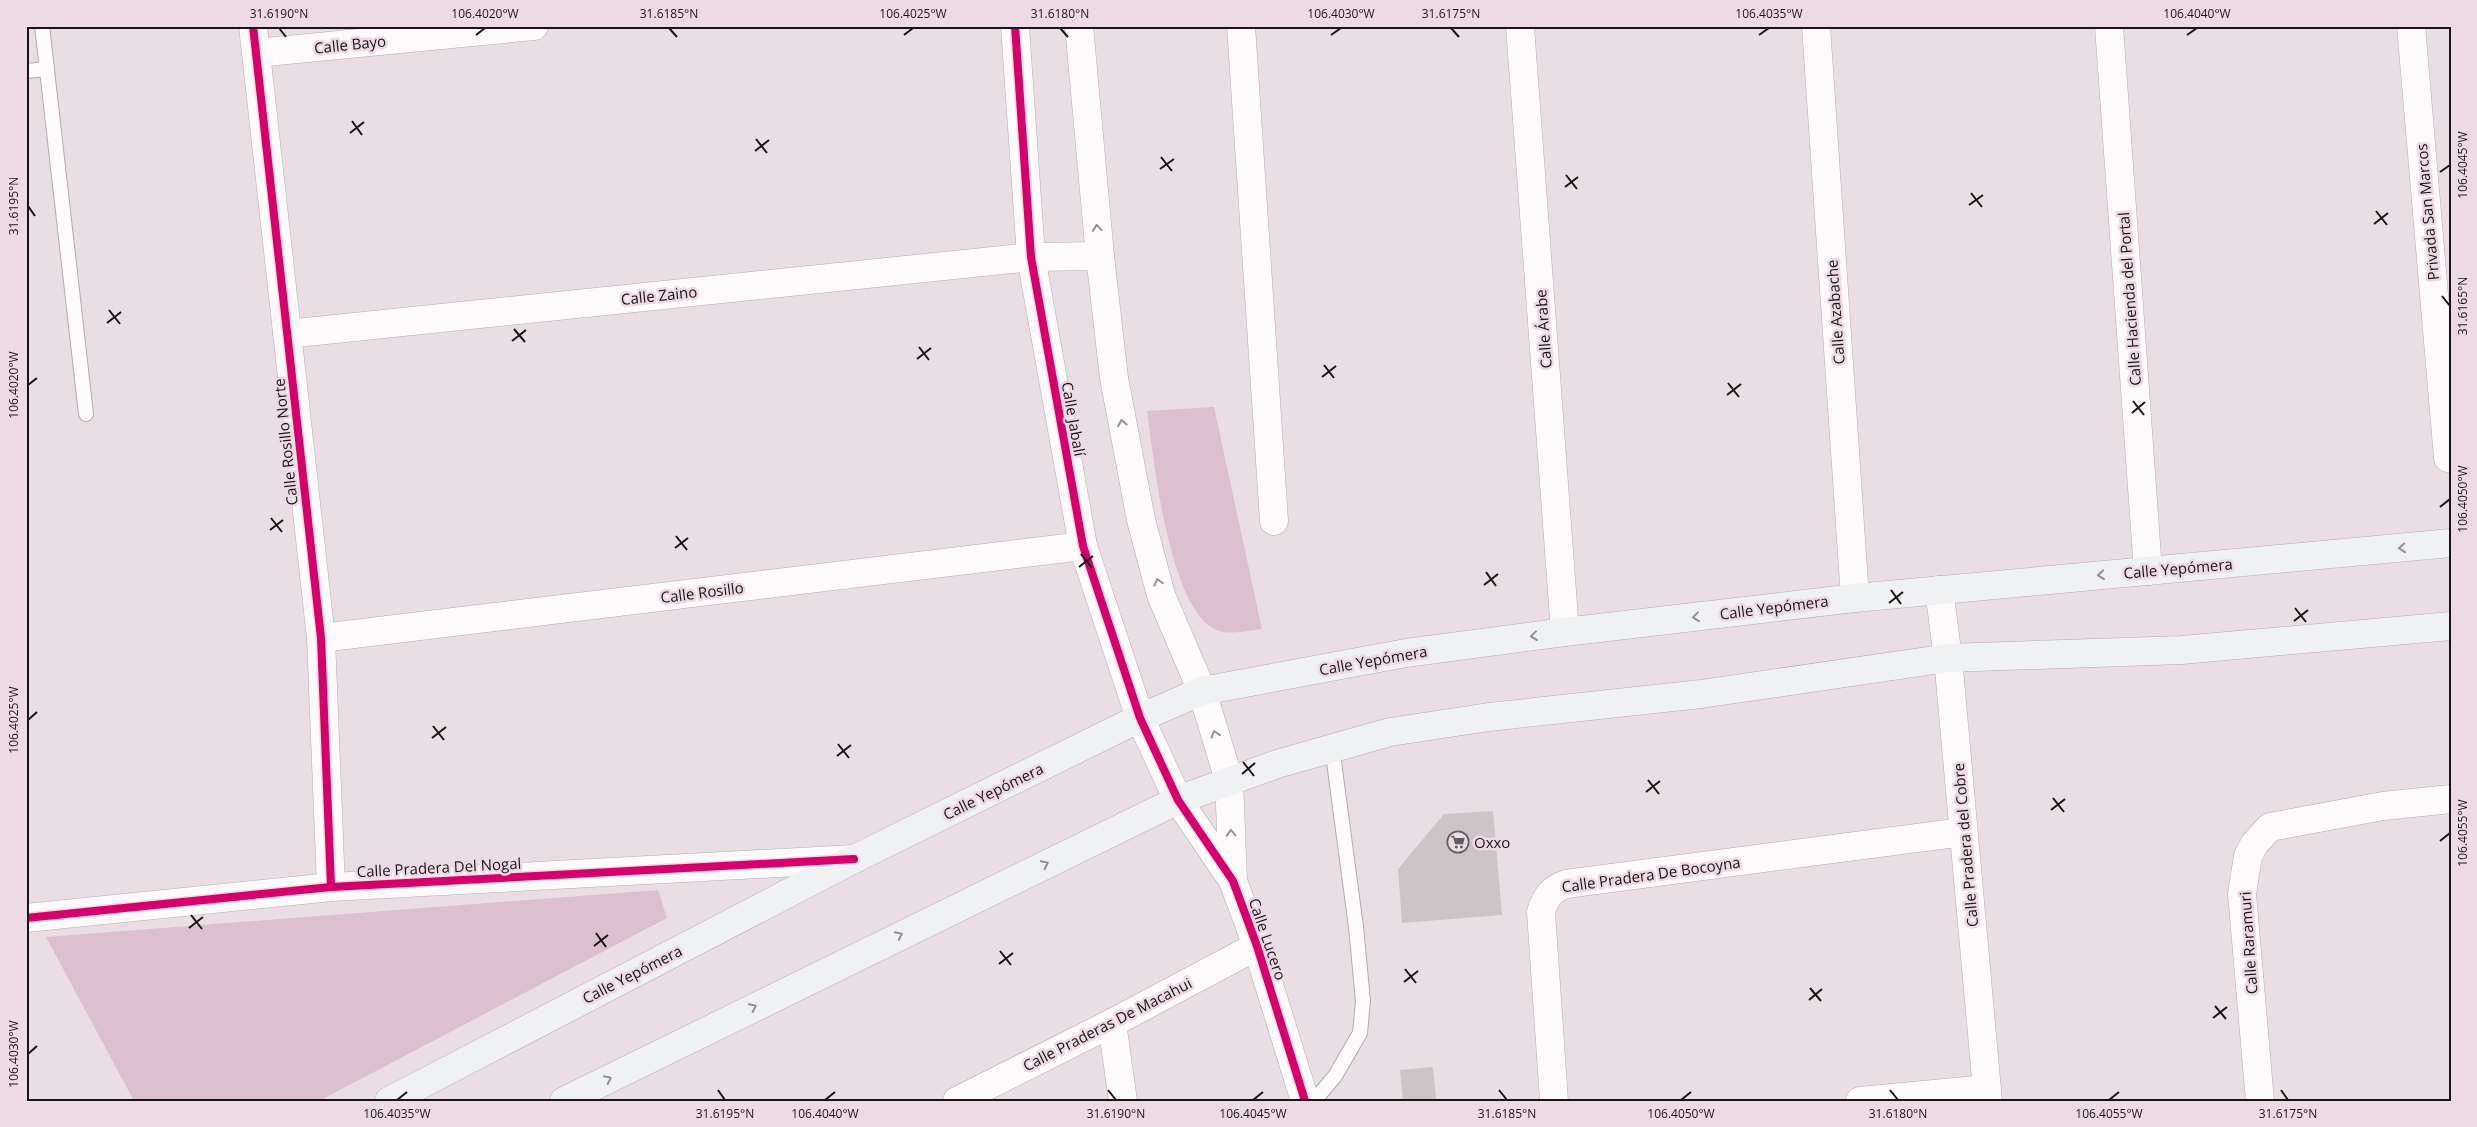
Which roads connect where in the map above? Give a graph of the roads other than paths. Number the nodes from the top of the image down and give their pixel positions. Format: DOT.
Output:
graph roads {
  1 [pos="42,26"];
  2 [pos="253,26"];
  3 [pos="534,26"];
  4 [pos="1015,26"];
  5 [pos="1079,26"];
  6 [pos="1241,26"];
  7 [pos="1520,26"];
  8 [pos="1816,26"];
  9 [pos="2109,26"];
  10 [pos="2411,26"];
  11 [pos="256,53"];
  12 [pos="47,69"];
  13 [pos="26,71"];
  14 [pos="1100,256"];
  15 [pos="1032,257"];
  16 [pos="287,334"];
  17 [pos="86,414"];
  18 [pos="2448,458"];
  19 [pos="1274,521"];
  20 [pos="2451,543"];
  21 [pos="1083,546"];
  22 [pos="2148,571"];
  23 [pos="1939,590"];
  24 [pos="1854,598"];
  25 [pos="2451,626"];
  26 [pos="1565,632"];
  27 [pos="321,638"];
  28 [pos="1948,658"];
  29 [pos="1202,691"];
  30 [pos="1140,718"];
  31 [pos="1332,747"];
  32 [pos="1229,780"];
  33 [pos="2451,799"];
  34 [pos="1178,800"];
  35 [pos="1963,832"];
  36 [pos="854,859"];
  37 [pos="1233,882"];
  38 [pos="331,886"];
  39 [pos="26,918"];
  40 [pos="1257,946"];
  41 [pos="1112,1023"];
  42 [pos="1988,1095"];
  43 [pos="389,1101"];
  44 [pos="564,1101"];
  45 [pos="957,1101"];
  46 [pos="1123,1101"];
  47 [pos="1305,1101"];
  48 [pos="1314,1101"];
  49 [pos="1554,1101"];
  50 [pos="1860,1101"];
  51 [pos="2260,1101"];
  1 -- 12 [label="lane"];
  2 -- 11 [label="street, Calle Rosillo Norte"];
  3 -- 11 [label="street, Calle Bayo"];
  4 -- 15 [label="street, Calle Jabalí"];
  14 -- 5 [label="street, one-way"];
  6 -- 19 [label="street"];
  7 -- 26 [label="street, Calle Árabe"];
  8 -- 24 [label="street, Calle Azabache"];
  9 -- 22 [label="street, Calle Hacienda del Portal"];
  10 -- 18 [label="street, Privada San Marcos"];
  11 -- 16 [label="street, Calle Rosillo Norte"];
  12 -- 13 [label="lane"];
  12 -- 17 [label="lane"];
  14 -- 15 [label="street, Calle Zaino"];
  29 -- 14 [label="street, one-way"];
  15 -- 16 [label="street, Calle Zaino"];
  15 -- 21 [label="street, Calle Jabalí"];
  16 -- 27 [label="street, Calle Rosillo Norte"];
  20 -- 22 [label="main road, Calle Yepómera, one-way"];
  21 -- 27 [label="street, Calle Rosillo"];
  21 -- 30 [label="street, Calle Jabalí"];
  22 -- 23 [label="main road, Calle Yepómera, one-way"];
  23 -- 24 [label="main road, Calle Yepómera"];
  23 -- 28 [label="street, Calle Pradera del Cobre"];
  24 -- 26 [label="main road, Calle Yepómera, one-way"];
  25 -- 28 [label="main road"];
  26 -- 29 [label="main road, Calle Yepómera, one-way"];
  27 -- 38 [label="street, Calle Rosillo Norte"];
  28 -- 31 [label="main road"];
  28 -- 35 [label="street, Calle Pradera del Cobre"];
  29 -- 30 [label="main road, Calle Yepómera"];
  32 -- 29 [label="street, one-way"];
  30 -- 34 [label="street, Calle Jabalí"];
  30 -- 36 [label="main road, Calle Yepómera"];
  31 -- 32 [label="main road"];
  31 -- 48 [label="lane"];
  32 -- 34 [label="main road"];
  37 -- 32 [label="street, Calle Lucero, one-way"];
  33 -- 51 [label="street, Calle Raramuri"];
  34 -- 37 [label="street, Calle Lucero"];
  44 -- 34 [label="main road, one-way"];
  35 -- 42 [label="street, Calle Pradera del Cobre"];
  35 -- 49 [label="street, Calle Pradera De Bocoyna"];
  36 -- 38 [label="street, Calle Pradera Del Nogal"];
  36 -- 43 [label="main road, Calle Yepómera"];
  37 -- 40 [label="street, Calle Lucero"];
  38 -- 39 [label="street, Calle Pradera Del Nogal"];
  40 -- 41 [label="street, Calle Praderas De Macahui"];
  40 -- 47 [label="street, Calle Lucero"];
  41 -- 45 [label="street, Calle Praderas De Macahui"];
  41 -- 46 [label="street"];
  42 -- 50 [label="street"];
}
